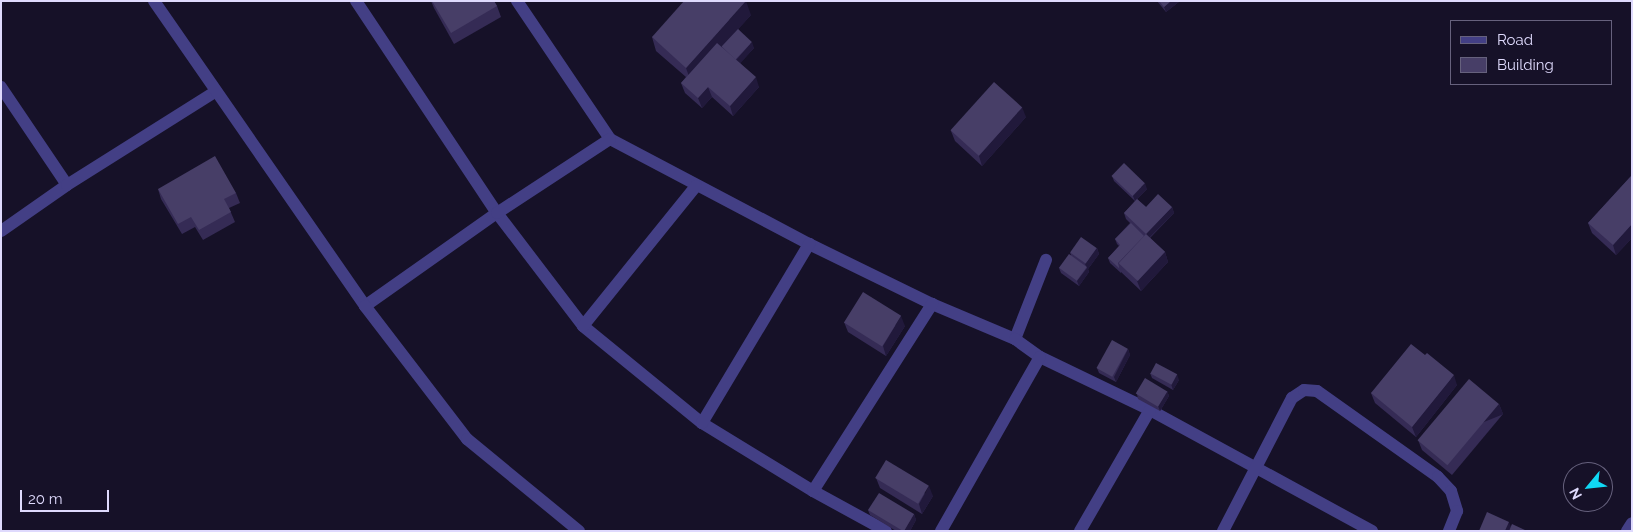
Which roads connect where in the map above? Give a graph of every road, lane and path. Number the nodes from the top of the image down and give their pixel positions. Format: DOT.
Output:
graph roads {
  1 [pos="154,1"];
  2 [pos="356,1"];
  3 [pos="522,3"];
  4 [pos="1,87"];
  5 [pos="216,91"];
  6 [pos="610,139"];
  7 [pos="67,184"];
  8 [pos="696,186"];
  9 [pos="497,213"];
  10 [pos="1,231"];
  11 [pos="809,244"];
  12 [pos="1046,260"];
  13 [pos="932,304"];
  14 [pos="365,306"];
  15 [pos="584,326"];
  16 [pos="1015,338"];
  17 [pos="1040,357"];
  18 [pos="1150,410"];
  19 [pos="702,423"];
  20 [pos="1256,469"];
  21 [pos="813,491"];
  22 [pos="1632,523"];
  23 [pos="579,531"];
  24 [pos="886,531"];
  25 [pos="941,531"];
  26 [pos="1080,531"];
  27 [pos="1223,531"];
  28 [pos="1372,531"];
  29 [pos="1449,531"];
  30 [pos="1627,531"];
  1 -- 5 [label="street"];
  2 -- 9 [label="street"];
  3 -- 6 [label="street"];
  4 -- 7 [label="street"];
  5 -- 7 [label="street"];
  5 -- 14 [label="street"];
  6 -- 8 [label="street"];
  6 -- 9 [label="street"];
  7 -- 10 [label="street"];
  8 -- 11 [label="street"];
  8 -- 15 [label="street"];
  9 -- 14 [label="street"];
  9 -- 15 [label="street"];
  11 -- 13 [label="street"];
  11 -- 19 [label="street"];
  12 -- 16 [label="street"];
  13 -- 16 [label="street"];
  13 -- 21 [label="street"];
  14 -- 23 [label="street"];
  15 -- 19 [label="street"];
  16 -- 17 [label="street"];
  17 -- 18 [label="street"];
  17 -- 25 [label="street"];
  18 -- 20 [label="street"];
  18 -- 26 [label="street"];
  19 -- 21 [label="street"];
  20 -- 27 [label="street"];
  20 -- 28 [label="street"];
  20 -- 29 [label="street"];
  21 -- 24 [label="street"];
  22 -- 30 [label="street"];
}
